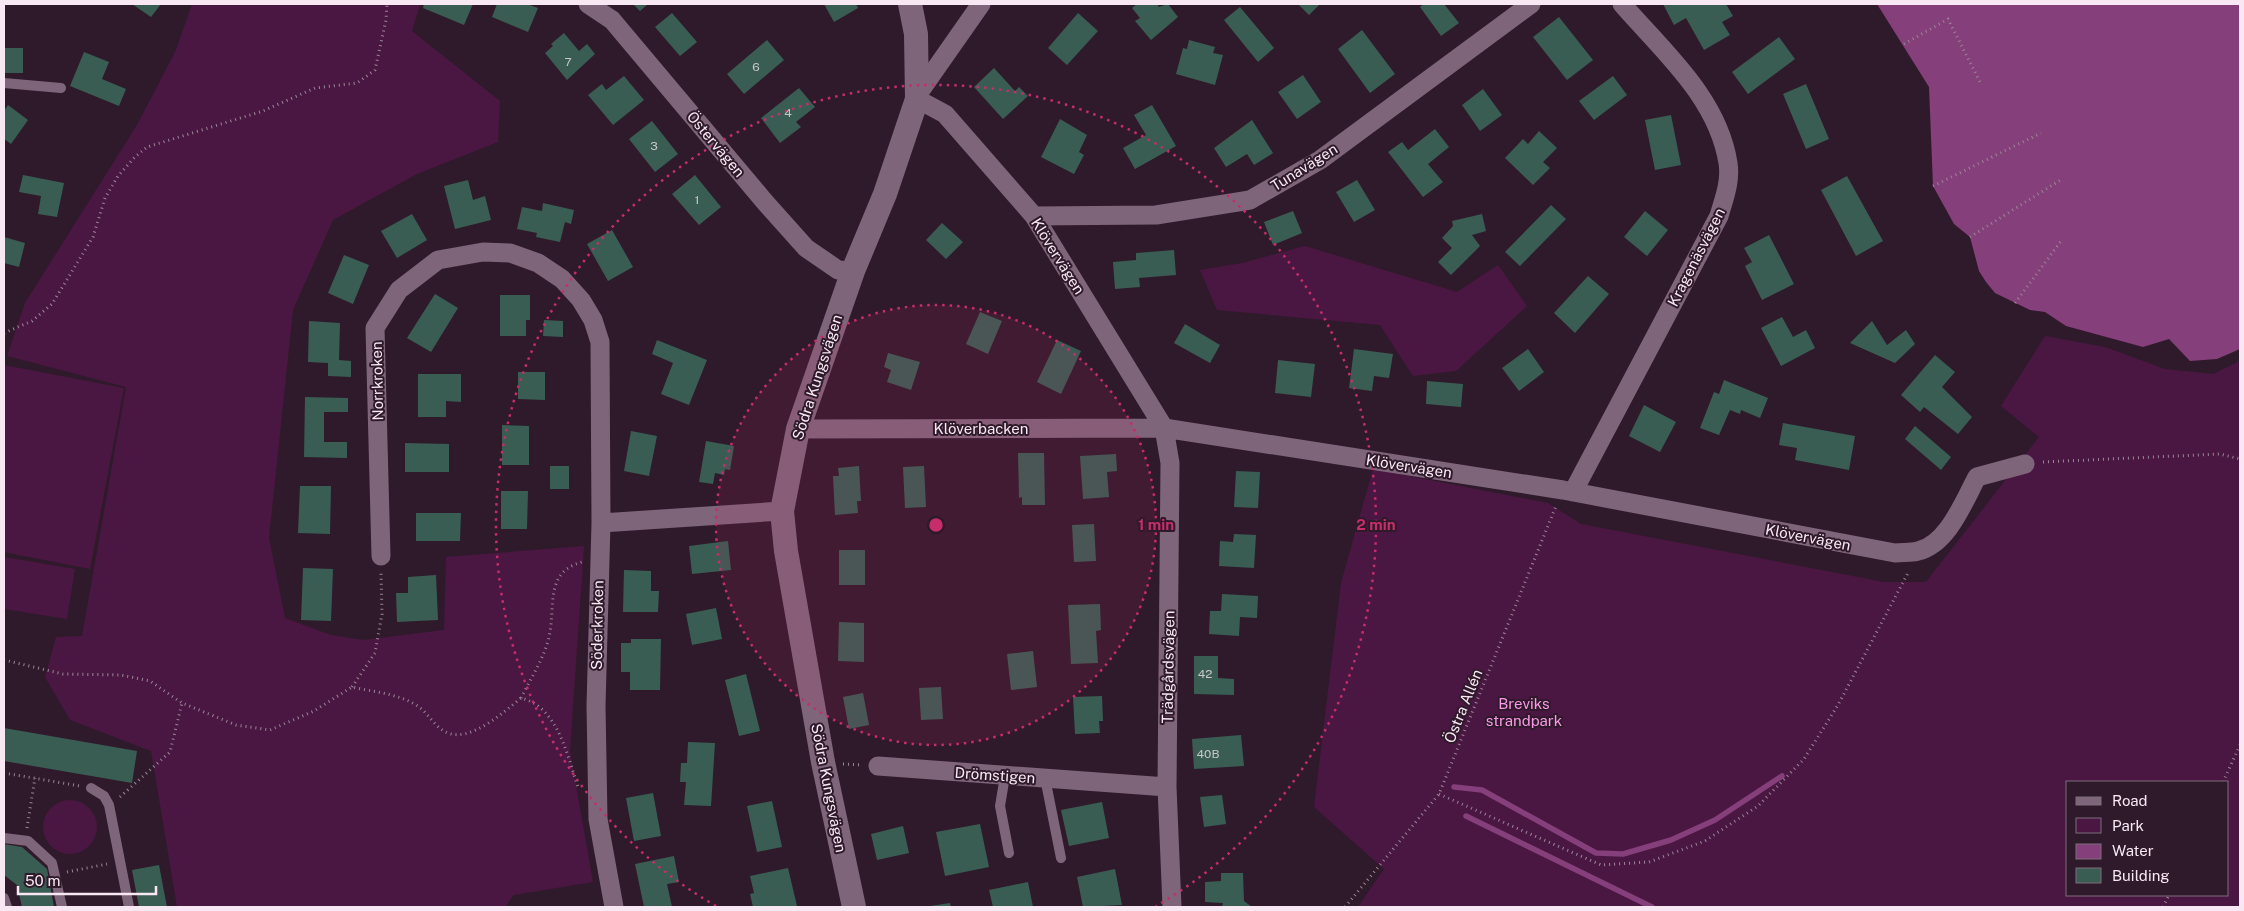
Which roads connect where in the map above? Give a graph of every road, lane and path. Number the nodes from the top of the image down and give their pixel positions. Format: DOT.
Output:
graph roads {
  1 [pos="386,4"];
  2 [pos="588,4"];
  3 [pos="910,4"];
  4 [pos="981,4"];
  5 [pos="1531,4"];
  6 [pos="1622,4"];
  7 [pos="1904,44"];
  8 [pos="1980,82"];
  9 [pos="4,83"];
  10 [pos="61,88"];
  11 [pos="917,96"];
  12 [pos="2041,133"];
  13 [pos="2062,179"];
  14 [pos="1932,186"];
  15 [pos="1034,216"];
  16 [pos="1970,237"];
  17 [pos="2060,240"];
  18 [pos="853,271"];
  19 [pos="2015,303"];
  20 [pos="4,333"];
  21 [pos="1164,428"];
  22 [pos="798,430"];
  23 [pos="2240,459"];
  24 [pos="2025,464"];
  25 [pos="1568,491"];
  26 [pos="782,511"];
  27 [pos="601,523"];
  28 [pos="1920,551"];
  29 [pos="381,556"];
  30 [pos="598,558"];
  31 [pos="4,660"];
  32 [pos="352,687"];
  33 [pos="521,698"];
  34 [pos="182,703"];
  35 [pos="2240,745"];
  36 [pos="823,762"];
  37 [pos="878,766"];
  38 [pos="4,773"];
  39 [pos="1005,776"];
  40 [pos="35,778"];
  41 [pos="1045,778"];
  42 [pos="2223,781"];
  43 [pos="1167,787"];
  44 [pos="91,788"];
  45 [pos="580,792"];
  46 [pos="1439,794"];
  47 [pos="118,799"];
  48 [pos="4,838"];
  49 [pos="25,841"];
  50 [pos="1009,853"];
  51 [pos="1061,858"];
  52 [pos="120,861"];
  53 [pos="54,874"];
  54 [pos="4,898"];
  55 [pos="7,907"];
  56 [pos="62,907"];
  57 [pos="129,907"];
  58 [pos="614,907"];
  59 [pos="854,907"];
  60 [pos="1172,907"];
  61 [pos="1345,907"];
  1 -- 20 [label="path"];
  2 -- 18 [label="street, Östervägen"];
  3 -- 11 [label="street, Södra Kungsvägen"];
  4 -- 11 [label="street"];
  5 -- 15 [label="street, Tunavägen"];
  6 -- 25 [label="street, Kragenäsvägen"];
  7 -- 8 [label="path"];
  9 -- 10 [label="lane"];
  11 -- 15 [label="street, Klövervägen"];
  11 -- 18 [label="street, Södra Kungsvägen"];
  12 -- 14 [label="path"];
  13 -- 16 [label="path"];
  15 -- 21 [label="street, Klövervägen"];
  17 -- 19 [label="path"];
  18 -- 22 [label="street, Södra Kungsvägen"];
  21 -- 22 [label="street, Klöverbacken"];
  21 -- 25 [label="street, Klövervägen"];
  21 -- 43 [label="street, Trädgårdsvägen"];
  22 -- 26 [label="street, Södra Kungsvägen"];
  23 -- 24 [label="path"];
  24 -- 28 [label="street"];
  25 -- 28 [label="street, Klövervägen"];
  25 -- 46 [label="path, Östra Allén"];
  26 -- 27 [label="street"];
  26 -- 36 [label="street, Södra Kungsvägen"];
  27 -- 29 [label="street, Norrkroken"];
  27 -- 30 [label="street, Söderkroken"];
  28 -- 46 [label="path"];
  29 -- 32 [label="path"];
  30 -- 33 [label="path"];
  30 -- 58 [label="street, Söderkroken"];
  31 -- 34 [label="path"];
  32 -- 33 [label="path"];
  32 -- 34 [label="path"];
  33 -- 45 [label="path"];
  34 -- 47 [label="path"];
  35 -- 42 [label="path"];
  36 -- 37 [label="path"];
  36 -- 59 [label="street, Södra Kungsvägen"];
  37 -- 39 [label="street, Drömstigen"];
  38 -- 40 [label="path"];
  39 -- 41 [label="street, Drömstigen"];
  39 -- 50 [label="lane"];
  40 -- 44 [label="path"];
  40 -- 49 [label="path"];
  41 -- 43 [label="street, Drömstigen"];
  41 -- 51 [label="lane"];
  43 -- 60 [label="street, Trädgårdsvägen"];
  44 -- 52 [label="lane"];
  46 -- 61 [label="path, Östra Allén"];
  48 -- 49 [label="lane"];
  49 -- 53 [label="lane"];
  52 -- 53 [label="path"];
  52 -- 57 [label="lane"];
  53 -- 56 [label="lane"];
  54 -- 55 [label="lane"];
}
